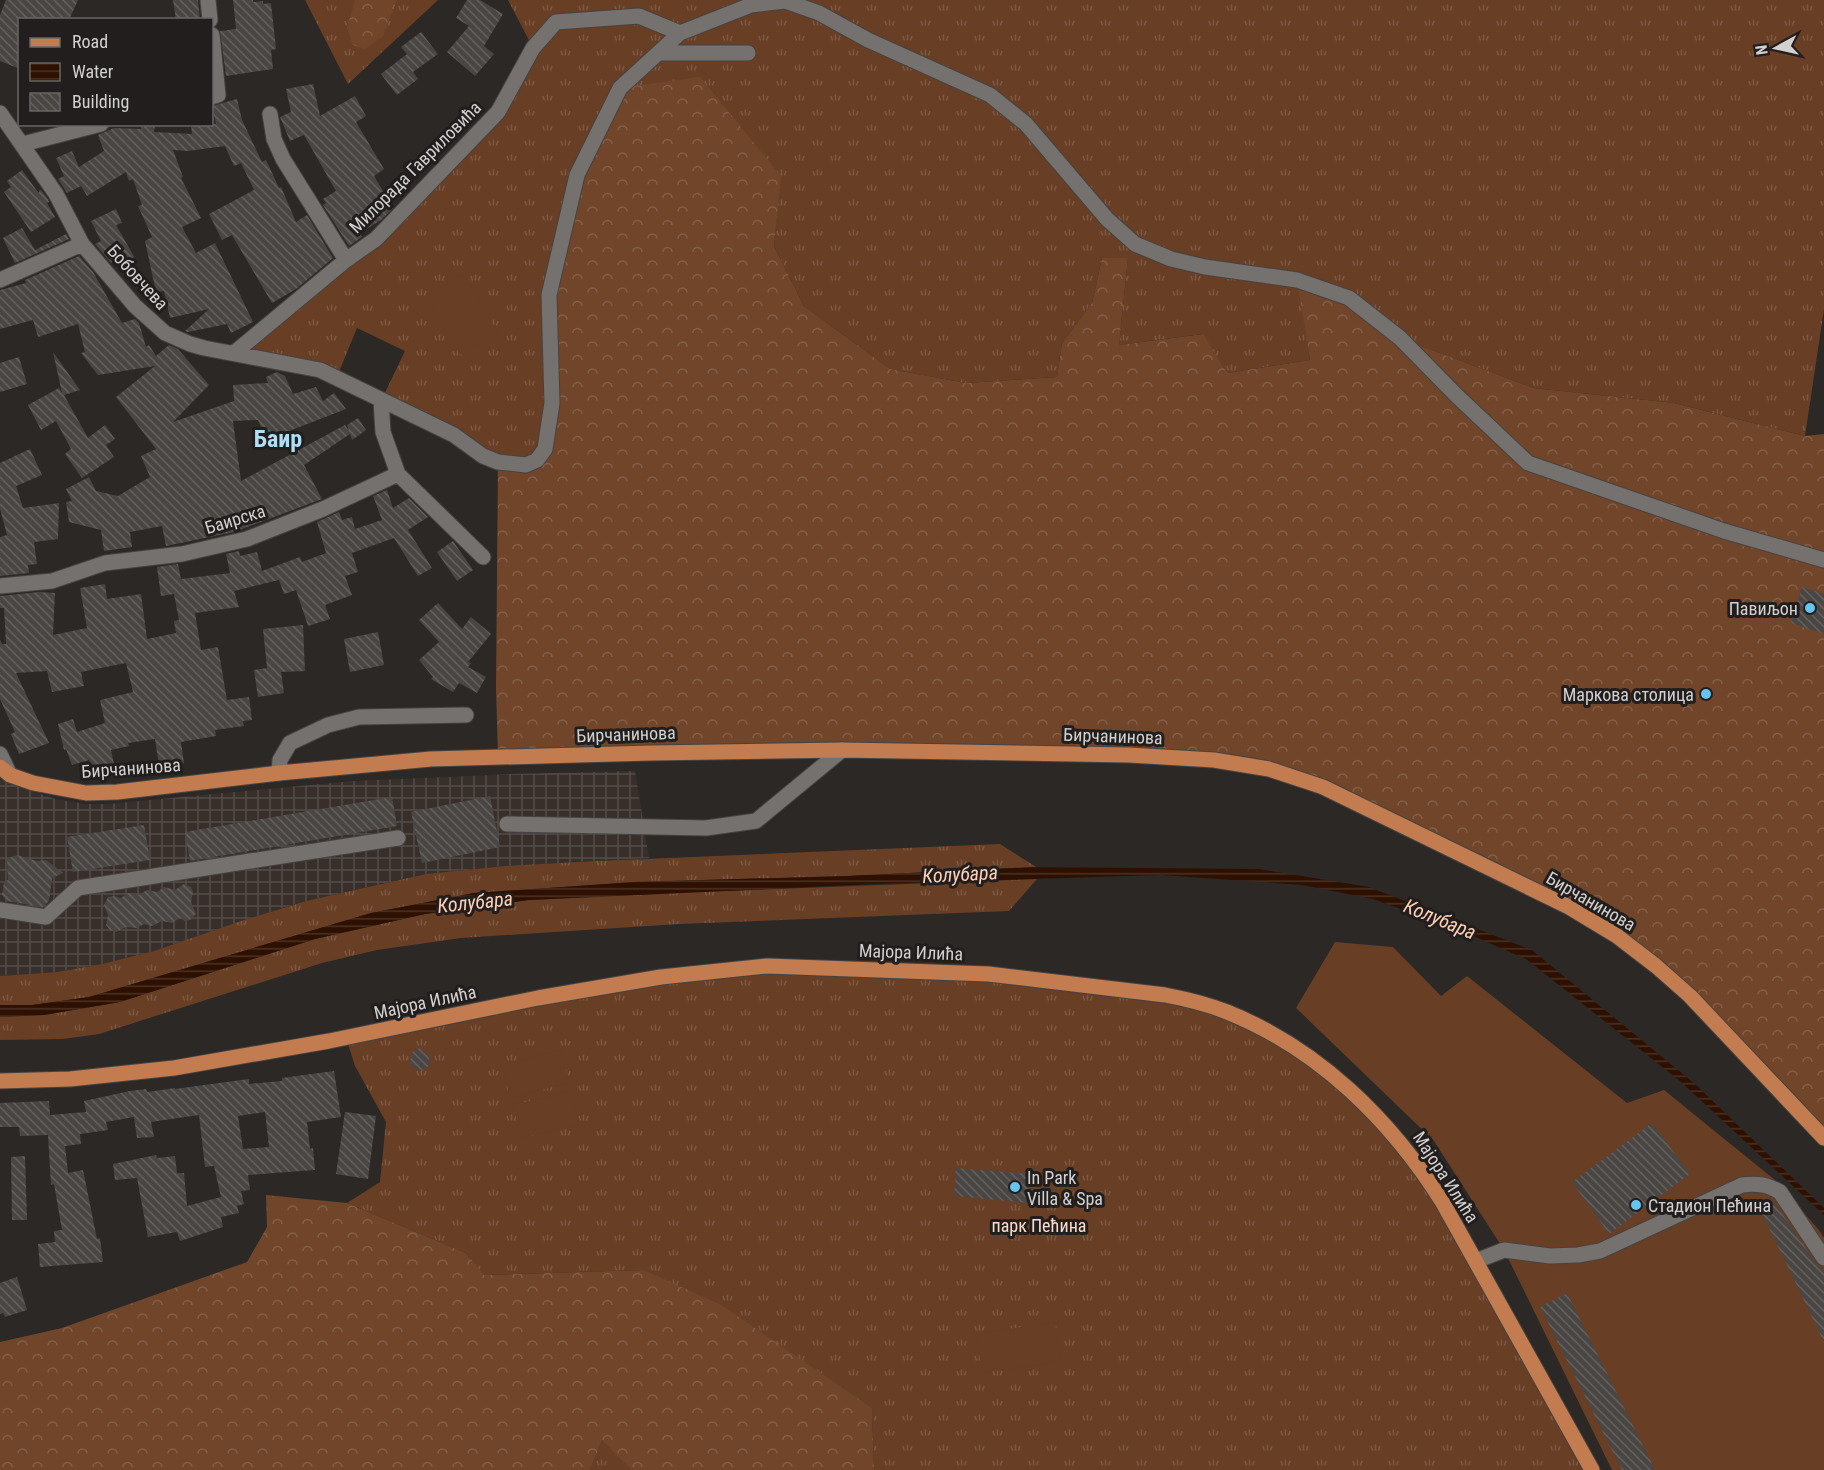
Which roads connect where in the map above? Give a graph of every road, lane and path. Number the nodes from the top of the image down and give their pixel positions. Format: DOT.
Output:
graph roads {
  1 [pos="208,0"];
  2 [pos="210,18"];
  3 [pos="680,33"];
  4 [pos="213,45"];
  5 [pos="658,52"];
  6 [pos="748,53"];
  7 [pos="213,97"];
  8 [pos="0,113"];
  9 [pos="270,114"];
  10 [pos="93,126"];
  11 [pos="23,144"];
  12 [pos="82,244"];
  13 [pos="346,260"];
  14 [pos="0,280"];
  15 [pos="234,353"];
  16 [pos="381,401"];
  17 [pos="398,474"];
  18 [pos="483,557"];
  19 [pos="1824,560"];
  20 [pos="0,586"];
  21 [pos="466,715"];
  22 [pos="842,750"];
  23 [pos="0,754"];
  24 [pos="5,771"];
  25 [pos="279,773"];
  26 [pos="507,824"];
  27 [pos="398,838"];
  28 [pos="0,910"];
  29 [pos="0,1081"];
  30 [pos="1824,1138"];
  31 [pos="1824,1258"];
  32 [pos="1476,1261"];
  33 [pos="1592,1470"];
  1 -- 2 [label="street"];
  3 -- 5 [label="street"];
  3 -- 13 [label="street, Милорада Гавриловића"];
  3 -- 19 [label="street"];
  4 -- 7 [label="street"];
  5 -- 6 [label="street"];
  5 -- 16 [label="street, Бобовчева"];
  8 -- 11 [label="street, Бобовчева"];
  9 -- 13 [label="street"];
  10 -- 11 [label="street"];
  11 -- 12 [label="street, Бобовчева"];
  12 -- 14 [label="street"];
  12 -- 15 [label="street, Бобовчева"];
  13 -- 15 [label="street, Милорада Гавриловића"];
  15 -- 16 [label="street, Бобовчева"];
  16 -- 17 [label="street"];
  17 -- 18 [label="street"];
  17 -- 20 [label="street, Баирска"];
  21 -- 25 [label="street"];
  22 -- 25 [label="main road, Бирчанинова"];
  22 -- 26 [label="street"];
  22 -- 30 [label="main road, Бирчанинова"];
  23 -- 24 [label="street, Бирчанинова"];
  24 -- 25 [label="main road, Бирчанинова"];
  27 -- 28 [label="street"];
  29 -- 32 [label="main road, Мајора Илића"];
  31 -- 32 [label="street"];
  32 -- 33 [label="main road, Мајора Илића"];
}
